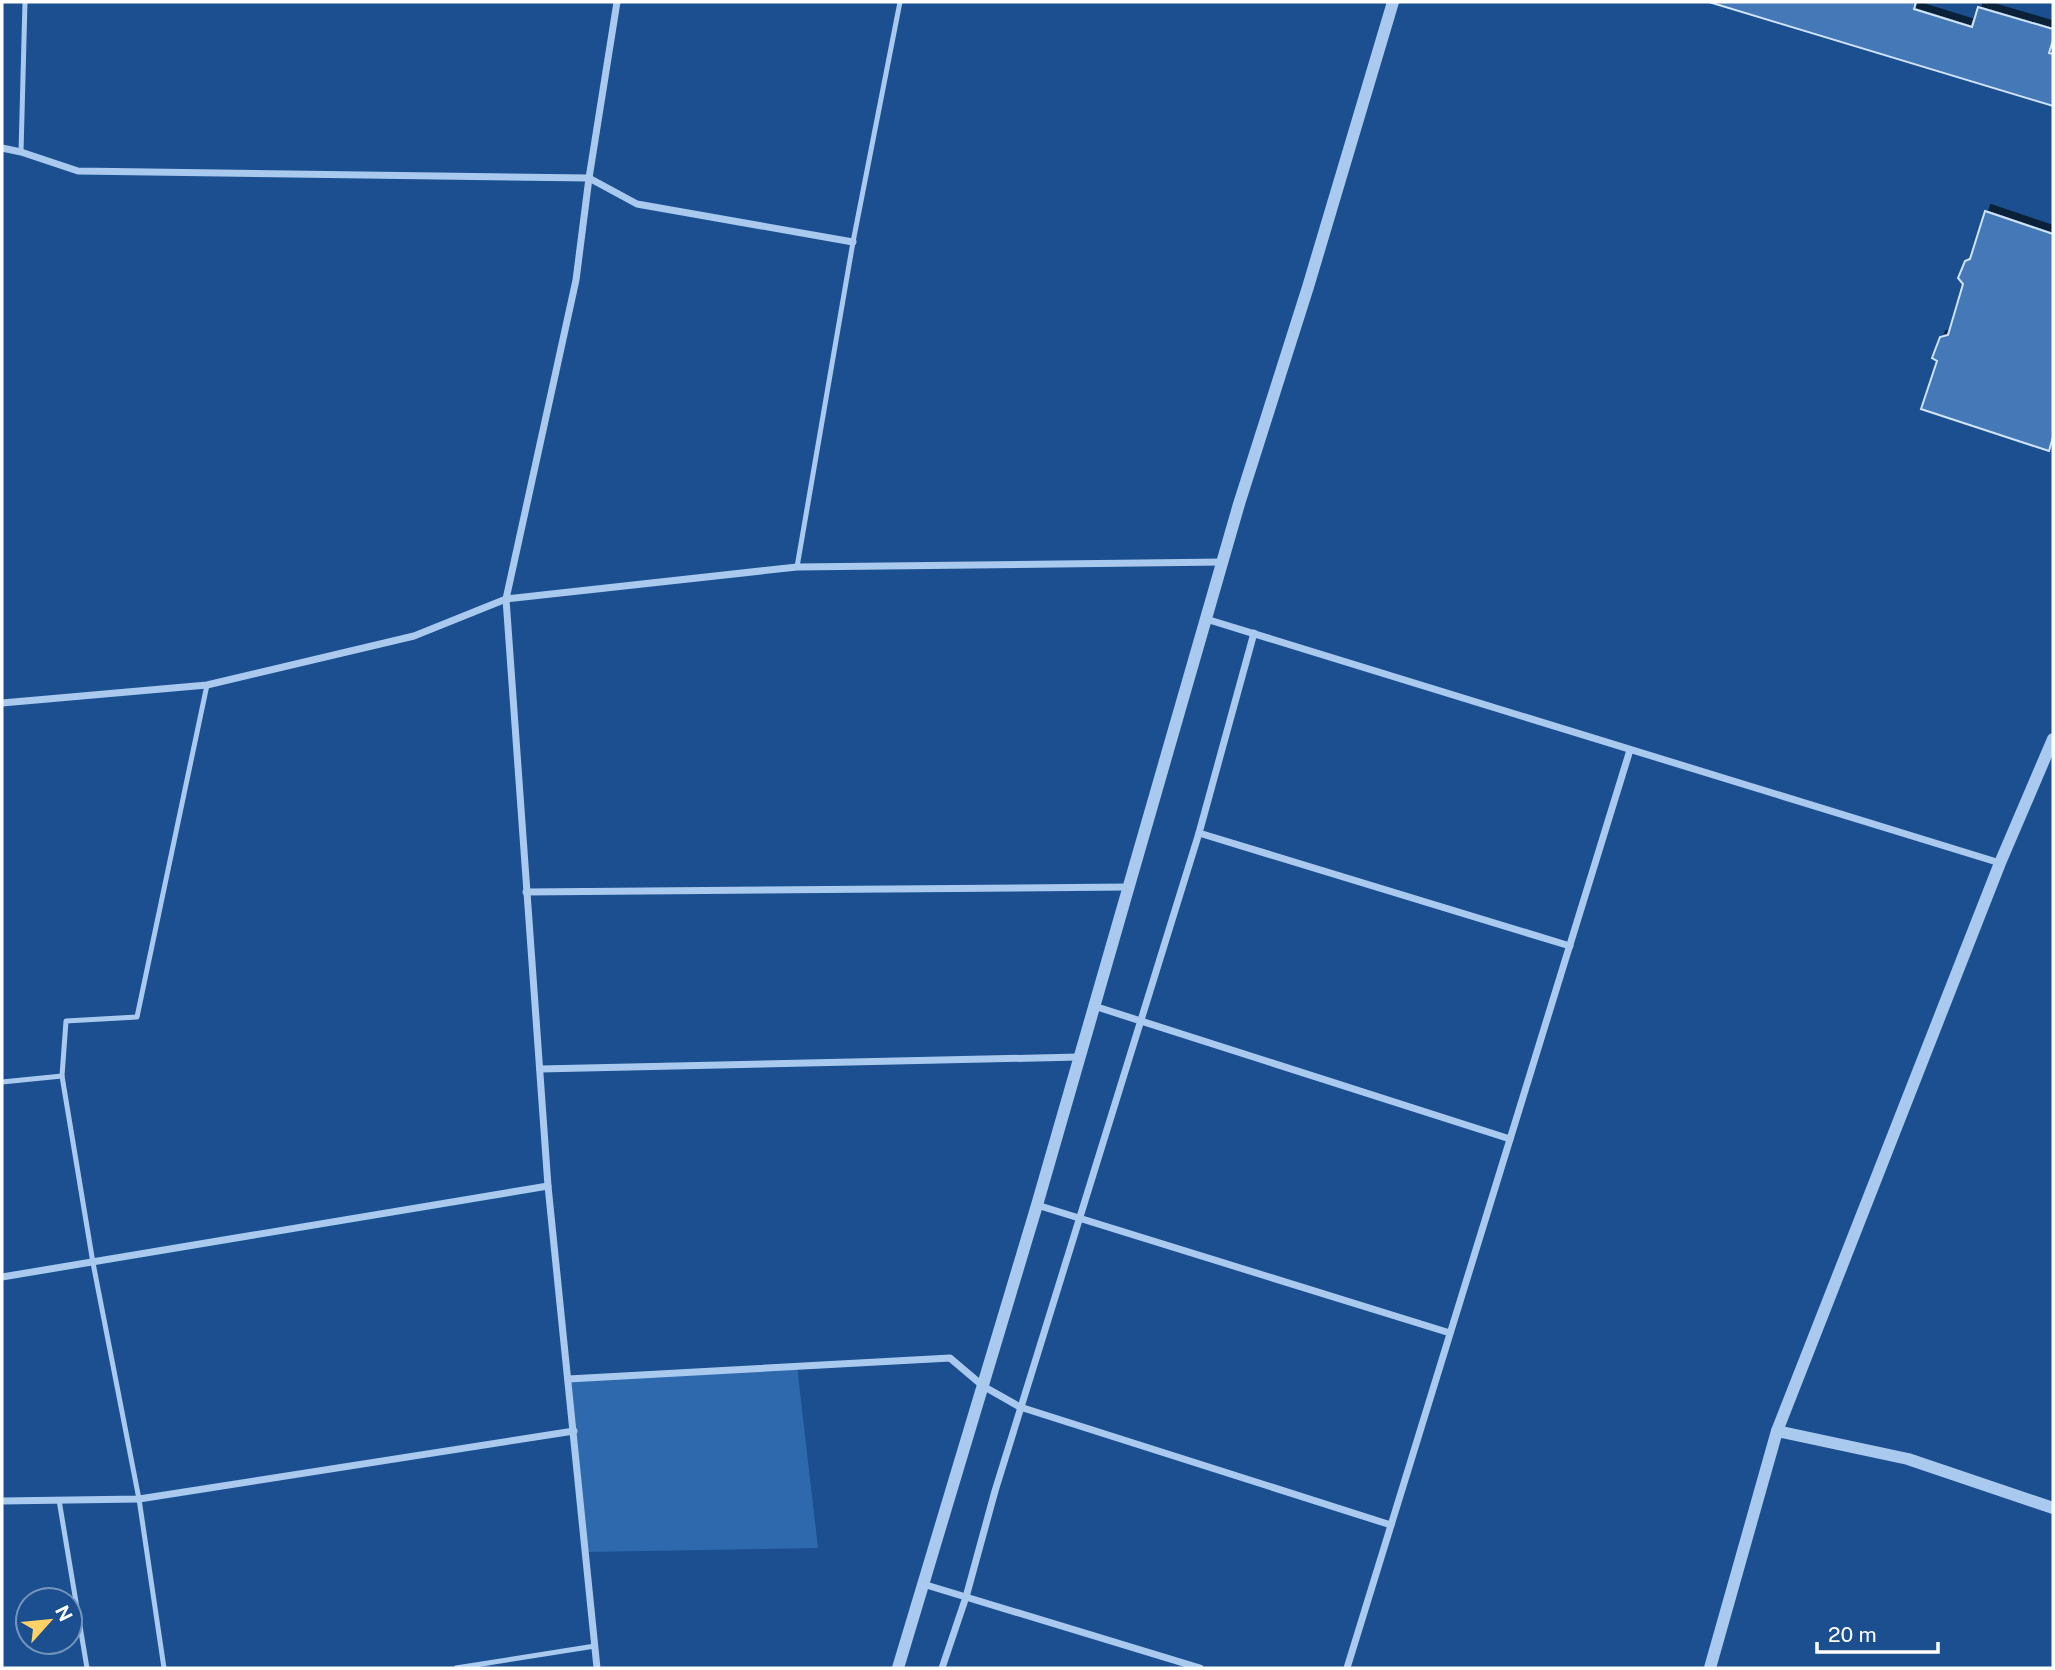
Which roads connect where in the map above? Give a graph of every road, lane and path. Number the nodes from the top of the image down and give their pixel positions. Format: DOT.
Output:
graph roads {
  1 [pos="26,2"];
  2 [pos="617,2"];
  3 [pos="900,2"];
  4 [pos="1393,2"];
  5 [pos="2,148"];
  6 [pos="21,152"];
  7 [pos="589,178"];
  8 [pos="852,242"];
  9 [pos="1223,562"];
  10 [pos="797,567"];
  11 [pos="506,599"];
  12 [pos="1206,619"];
  13 [pos="1254,633"];
  14 [pos="207,685"];
  15 [pos="2,703"];
  16 [pos="2053,738"];
  17 [pos="1630,750"];
  18 [pos="1199,833"];
  19 [pos="2000,863"];
  20 [pos="1129,887"];
  21 [pos="526,892"];
  22 [pos="1570,946"];
  23 [pos="1094,1006"];
  24 [pos="1140,1022"];
  25 [pos="1079,1057"];
  26 [pos="540,1069"];
  27 [pos="62,1076"];
  28 [pos="2,1083"];
  29 [pos="1510,1139"];
  30 [pos="548,1186"];
  31 [pos="1037,1205"];
  32 [pos="1080,1217"];
  33 [pos="93,1263"];
  34 [pos="2,1277"];
  35 [pos="1450,1333"];
  36 [pos="568,1379"];
  37 [pos="983,1386"];
  38 [pos="1020,1407"];
  39 [pos="574,1431"];
  40 [pos="1777,1431"];
  41 [pos="139,1499"];
  42 [pos="59,1500"];
  43 [pos="2,1501"];
  44 [pos="2053,1508"];
  45 [pos="1391,1525"];
  46 [pos="923,1584"];
  47 [pos="966,1597"];
  48 [pos="595,1646"];
  49 [pos="87,1668"];
  50 [pos="164,1668"];
  51 [pos="456,1668"];
  52 [pos="597,1668"];
  53 [pos="898,1668"];
  54 [pos="942,1668"];
  55 [pos="1200,1668"];
  56 [pos="1347,1668"];
  57 [pos="1710,1668"];
  1 -- 6 [label="lane"];
  2 -- 7 [label="street"];
  3 -- 8 [label="lane"];
  4 -- 9 [label="street"];
  5 -- 6 [label="street"];
  6 -- 7 [label="street"];
  7 -- 8 [label="street"];
  7 -- 11 [label="street"];
  8 -- 10 [label="lane"];
  9 -- 10 [label="street"];
  9 -- 12 [label="street"];
  10 -- 11 [label="street"];
  11 -- 14 [label="street"];
  11 -- 21 [label="street"];
  12 -- 13 [label="street"];
  12 -- 20 [label="street"];
  13 -- 17 [label="street"];
  13 -- 18 [label="street"];
  14 -- 15 [label="street"];
  14 -- 27 [label="lane"];
  16 -- 19 [label="street"];
  17 -- 19 [label="street"];
  17 -- 22 [label="street"];
  18 -- 22 [label="street"];
  18 -- 24 [label="street"];
  19 -- 40 [label="street"];
  20 -- 21 [label="street"];
  20 -- 23 [label="street"];
  21 -- 26 [label="street"];
  22 -- 29 [label="street"];
  23 -- 24 [label="street"];
  23 -- 25 [label="street"];
  24 -- 29 [label="street"];
  24 -- 32 [label="street"];
  25 -- 26 [label="street"];
  25 -- 31 [label="street"];
  26 -- 30 [label="street"];
  27 -- 28 [label="lane"];
  27 -- 33 [label="lane"];
  29 -- 35 [label="street"];
  30 -- 33 [label="street"];
  30 -- 36 [label="street"];
  31 -- 32 [label="street"];
  31 -- 37 [label="street"];
  32 -- 35 [label="street"];
  32 -- 38 [label="street"];
  33 -- 34 [label="street"];
  33 -- 41 [label="lane"];
  35 -- 45 [label="street"];
  36 -- 37 [label="street"];
  36 -- 39 [label="street"];
  37 -- 38 [label="street"];
  37 -- 46 [label="street"];
  38 -- 45 [label="street"];
  38 -- 47 [label="street"];
  39 -- 41 [label="street"];
  39 -- 48 [label="street"];
  40 -- 44 [label="street"];
  40 -- 57 [label="street"];
  41 -- 42 [label="street"];
  41 -- 50 [label="lane"];
  42 -- 43 [label="street"];
  42 -- 49 [label="lane"];
  45 -- 56 [label="street"];
  46 -- 47 [label="street"];
  46 -- 53 [label="street"];
  47 -- 54 [label="street"];
  47 -- 55 [label="street"];
  48 -- 51 [label="lane"];
  48 -- 52 [label="street"];
}
